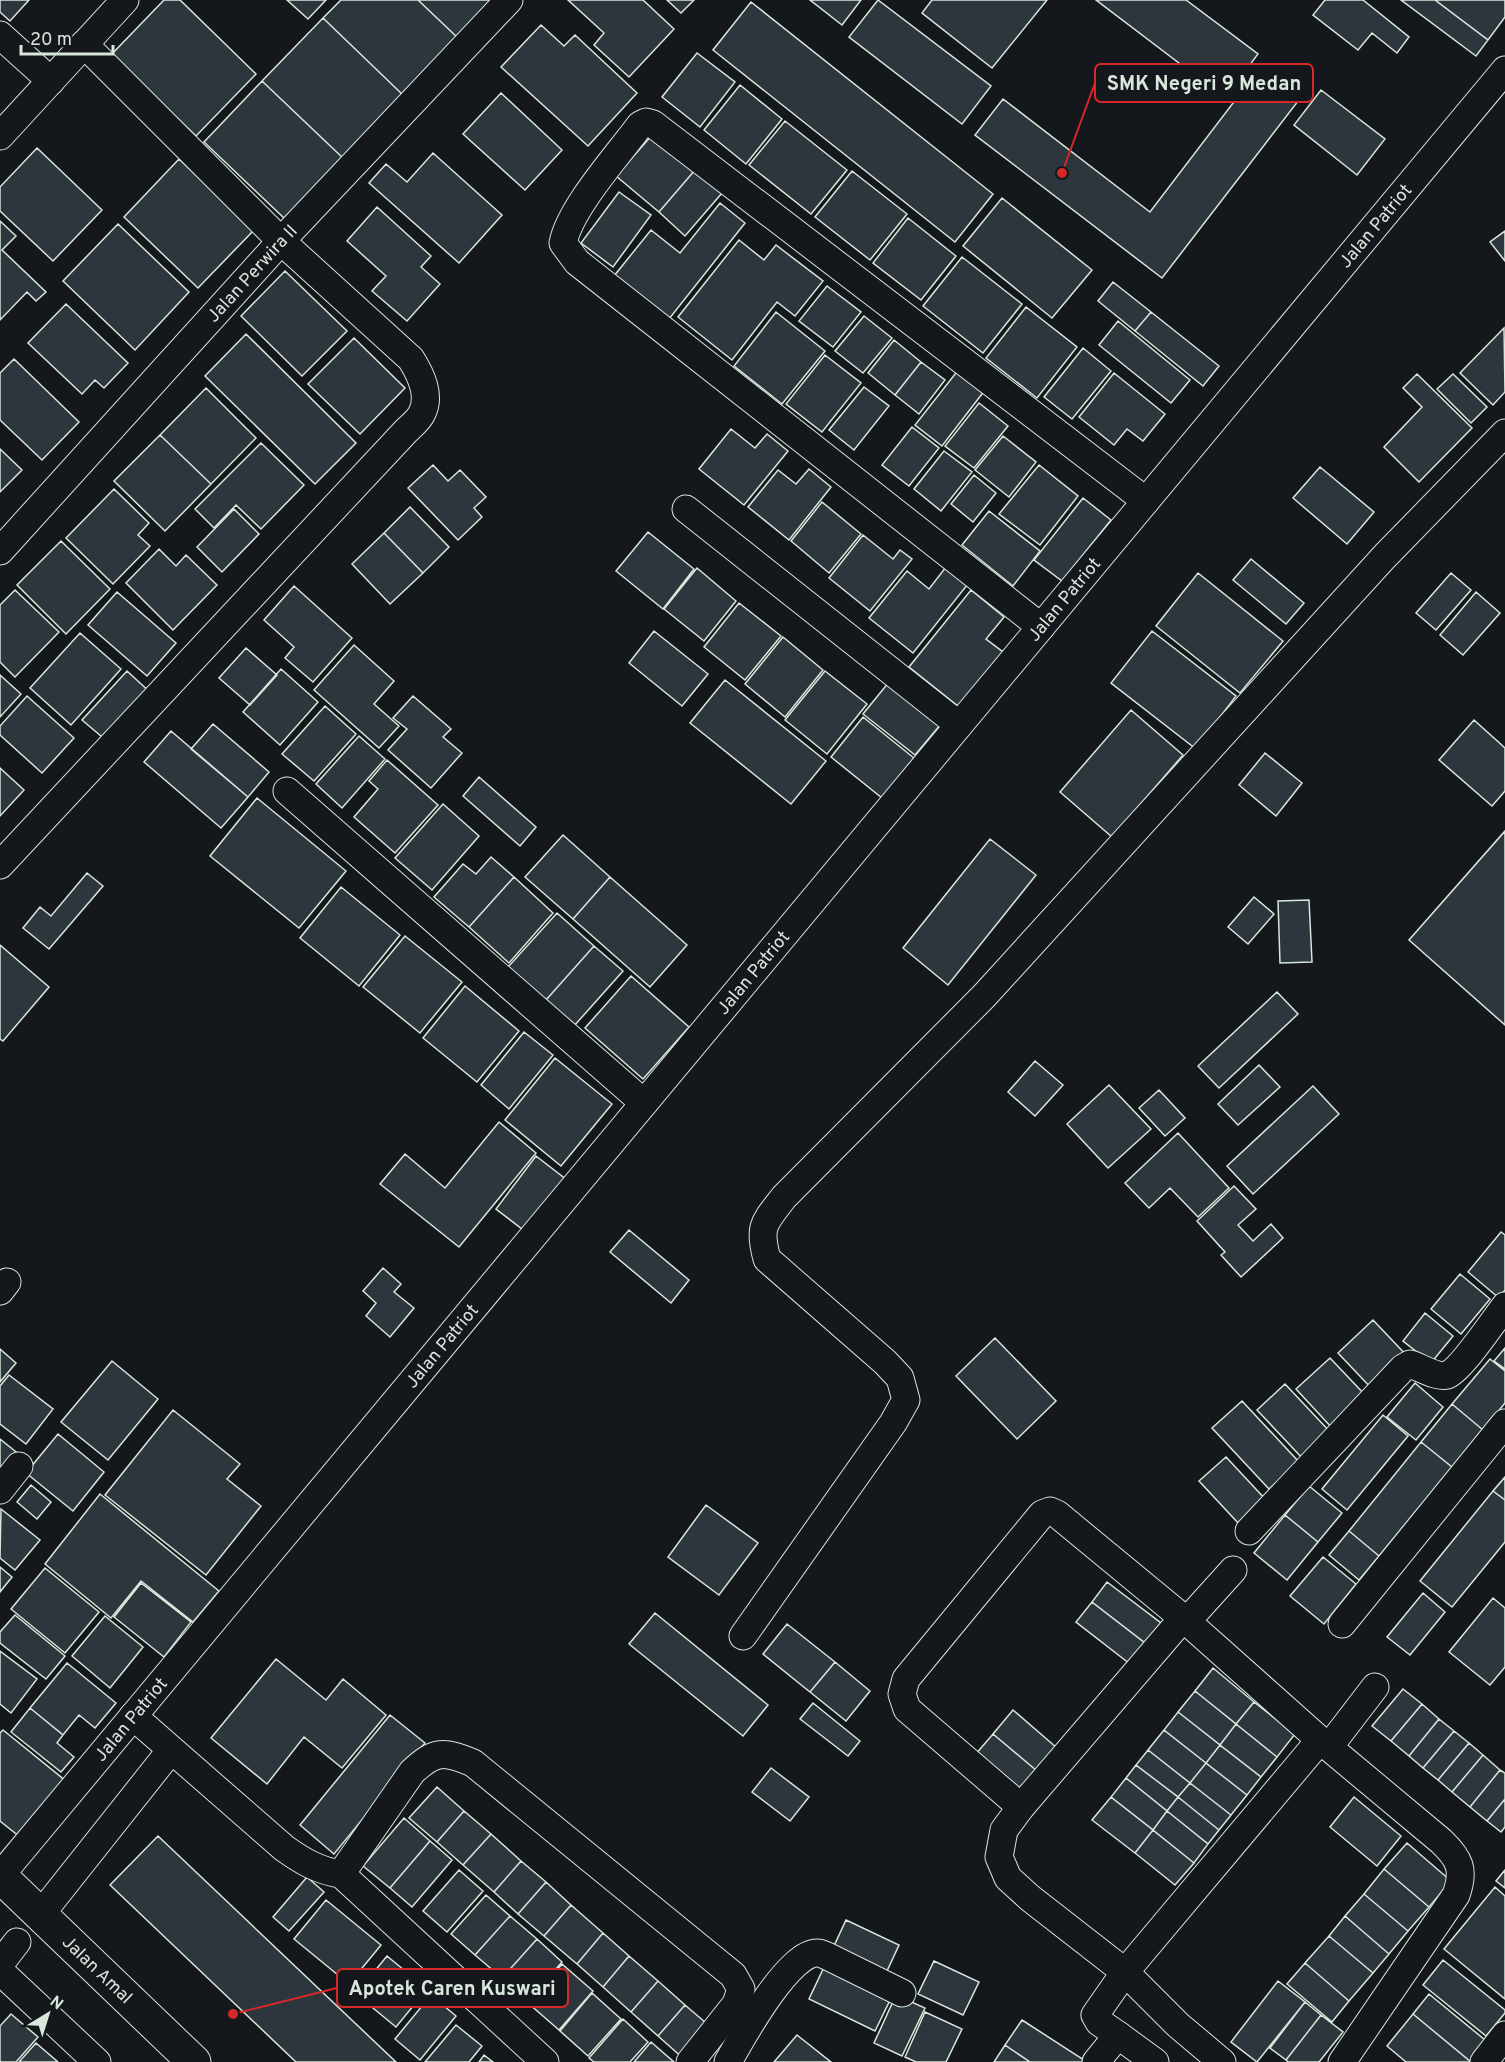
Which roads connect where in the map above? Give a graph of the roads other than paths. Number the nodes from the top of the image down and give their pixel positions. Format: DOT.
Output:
graph roads {
  1 [pos="125,0"];
  2 [pos="509,0"];
  3 [pos="0,35"];
  4 [pos="84,44"];
  5 [pos="1505,70"];
  6 [pos="51,81"];
  7 [pos="0,136"];
  8 [pos="281,241"];
  9 [pos="1505,433"];
  10 [pos="1146,501"];
  11 [pos="686,509"];
  12 [pos="0,550"];
  13 [pos="1041,627"];
  14 [pos="959,725"];
  15 [pos="287,791"];
  16 [pos="0,865"];
  17 [pos="644,1102"];
  18 [pos="1505,1306"];
  19 [pos="1505,1423"];
  20 [pos="19,1466"];
  21 [pos="0,1490"];
  22 [pos="1249,1531"];
  23 [pos="1233,1570"];
  24 [pos="1185,1619"];
  25 [pos="1342,1624"];
  26 [pos="743,1636"];
  27 [pos="1375,1687"];
  28 [pos="133,1716"];
  29 [pos="1325,1744"];
  30 [pos="171,1750"];
  31 [pos="1021,1807"];
  32 [pos="341,1874"];
  33 [pos="0,1876"];
  34 [pos="41,1914"];
  35 [pos="17,1942"];
  36 [pos="0,1964"];
  37 [pos="0,1971"];
  38 [pos="1125,1972"];
  39 [pos="902,1993"];
  40 [pos="1118,2035"];
  41 [pos="1505,2035"];
  42 [pos="97,2062"];
  43 [pos="194,2062"];
  44 [pos="545,2062"];
  45 [pos="690,2062"];
  46 [pos="728,2062"];
  47 [pos="1096,2062"];
  48 [pos="1155,2062"];
  49 [pos="1222,2062"];
  50 [pos="1342,2062"];
  51 [pos="1484,2062"];
  1 -- 4 [label="street"];
  2 -- 8 [label="street, Jalan Perwira II"];
  3 -- 6 [label="street"];
  4 -- 6 [label="street"];
  4 -- 8 [label="street"];
  5 -- 10 [label="street, Jalan Patriot"];
  6 -- 7 [label="street"];
  8 -- 12 [label="street, Jalan Perwira II"];
  8 -- 16 [label="street"];
  9 -- 26 [label="street"];
  10 -- 13 [label="street, Jalan Patriot"];
  10 -- 13 [label="street"];
  11 -- 14 [label="street"];
  13 -- 14 [label="street, Jalan Patriot"];
  14 -- 17 [label="street, Jalan Patriot"];
  15 -- 17 [label="street"];
  17 -- 28 [label="street, Jalan Patriot"];
  18 -- 22 [label="street"];
  19 -- 25 [label="street"];
  20 -- 21 [label="street"];
  23 -- 24 [label="street"];
  24 -- 29 [label="street"];
  24 -- 31 [label="street"];
  24 -- 31 [label="street"];
  27 -- 29 [label="street"];
  28 -- 30 [label="street"];
  28 -- 33 [label="street, Jalan Patriot"];
  29 -- 38 [label="street"];
  29 -- 50 [label="street"];
  30 -- 32 [label="street"];
  30 -- 34 [label="street"];
  31 -- 38 [label="street"];
  32 -- 44 [label="street"];
  32 -- 45 [label="street"];
  33 -- 34 [label="street, Jalan Amal"];
  34 -- 43 [label="street, Jalan Amal"];
  35 -- 36 [label="street"];
  37 -- 42 [label="street"];
  38 -- 40 [label="street"];
  38 -- 49 [label="street"];
  39 -- 46 [label="street"];
  40 -- 47 [label="street"];
  40 -- 48 [label="street"];
  41 -- 51 [label="street"];
}
